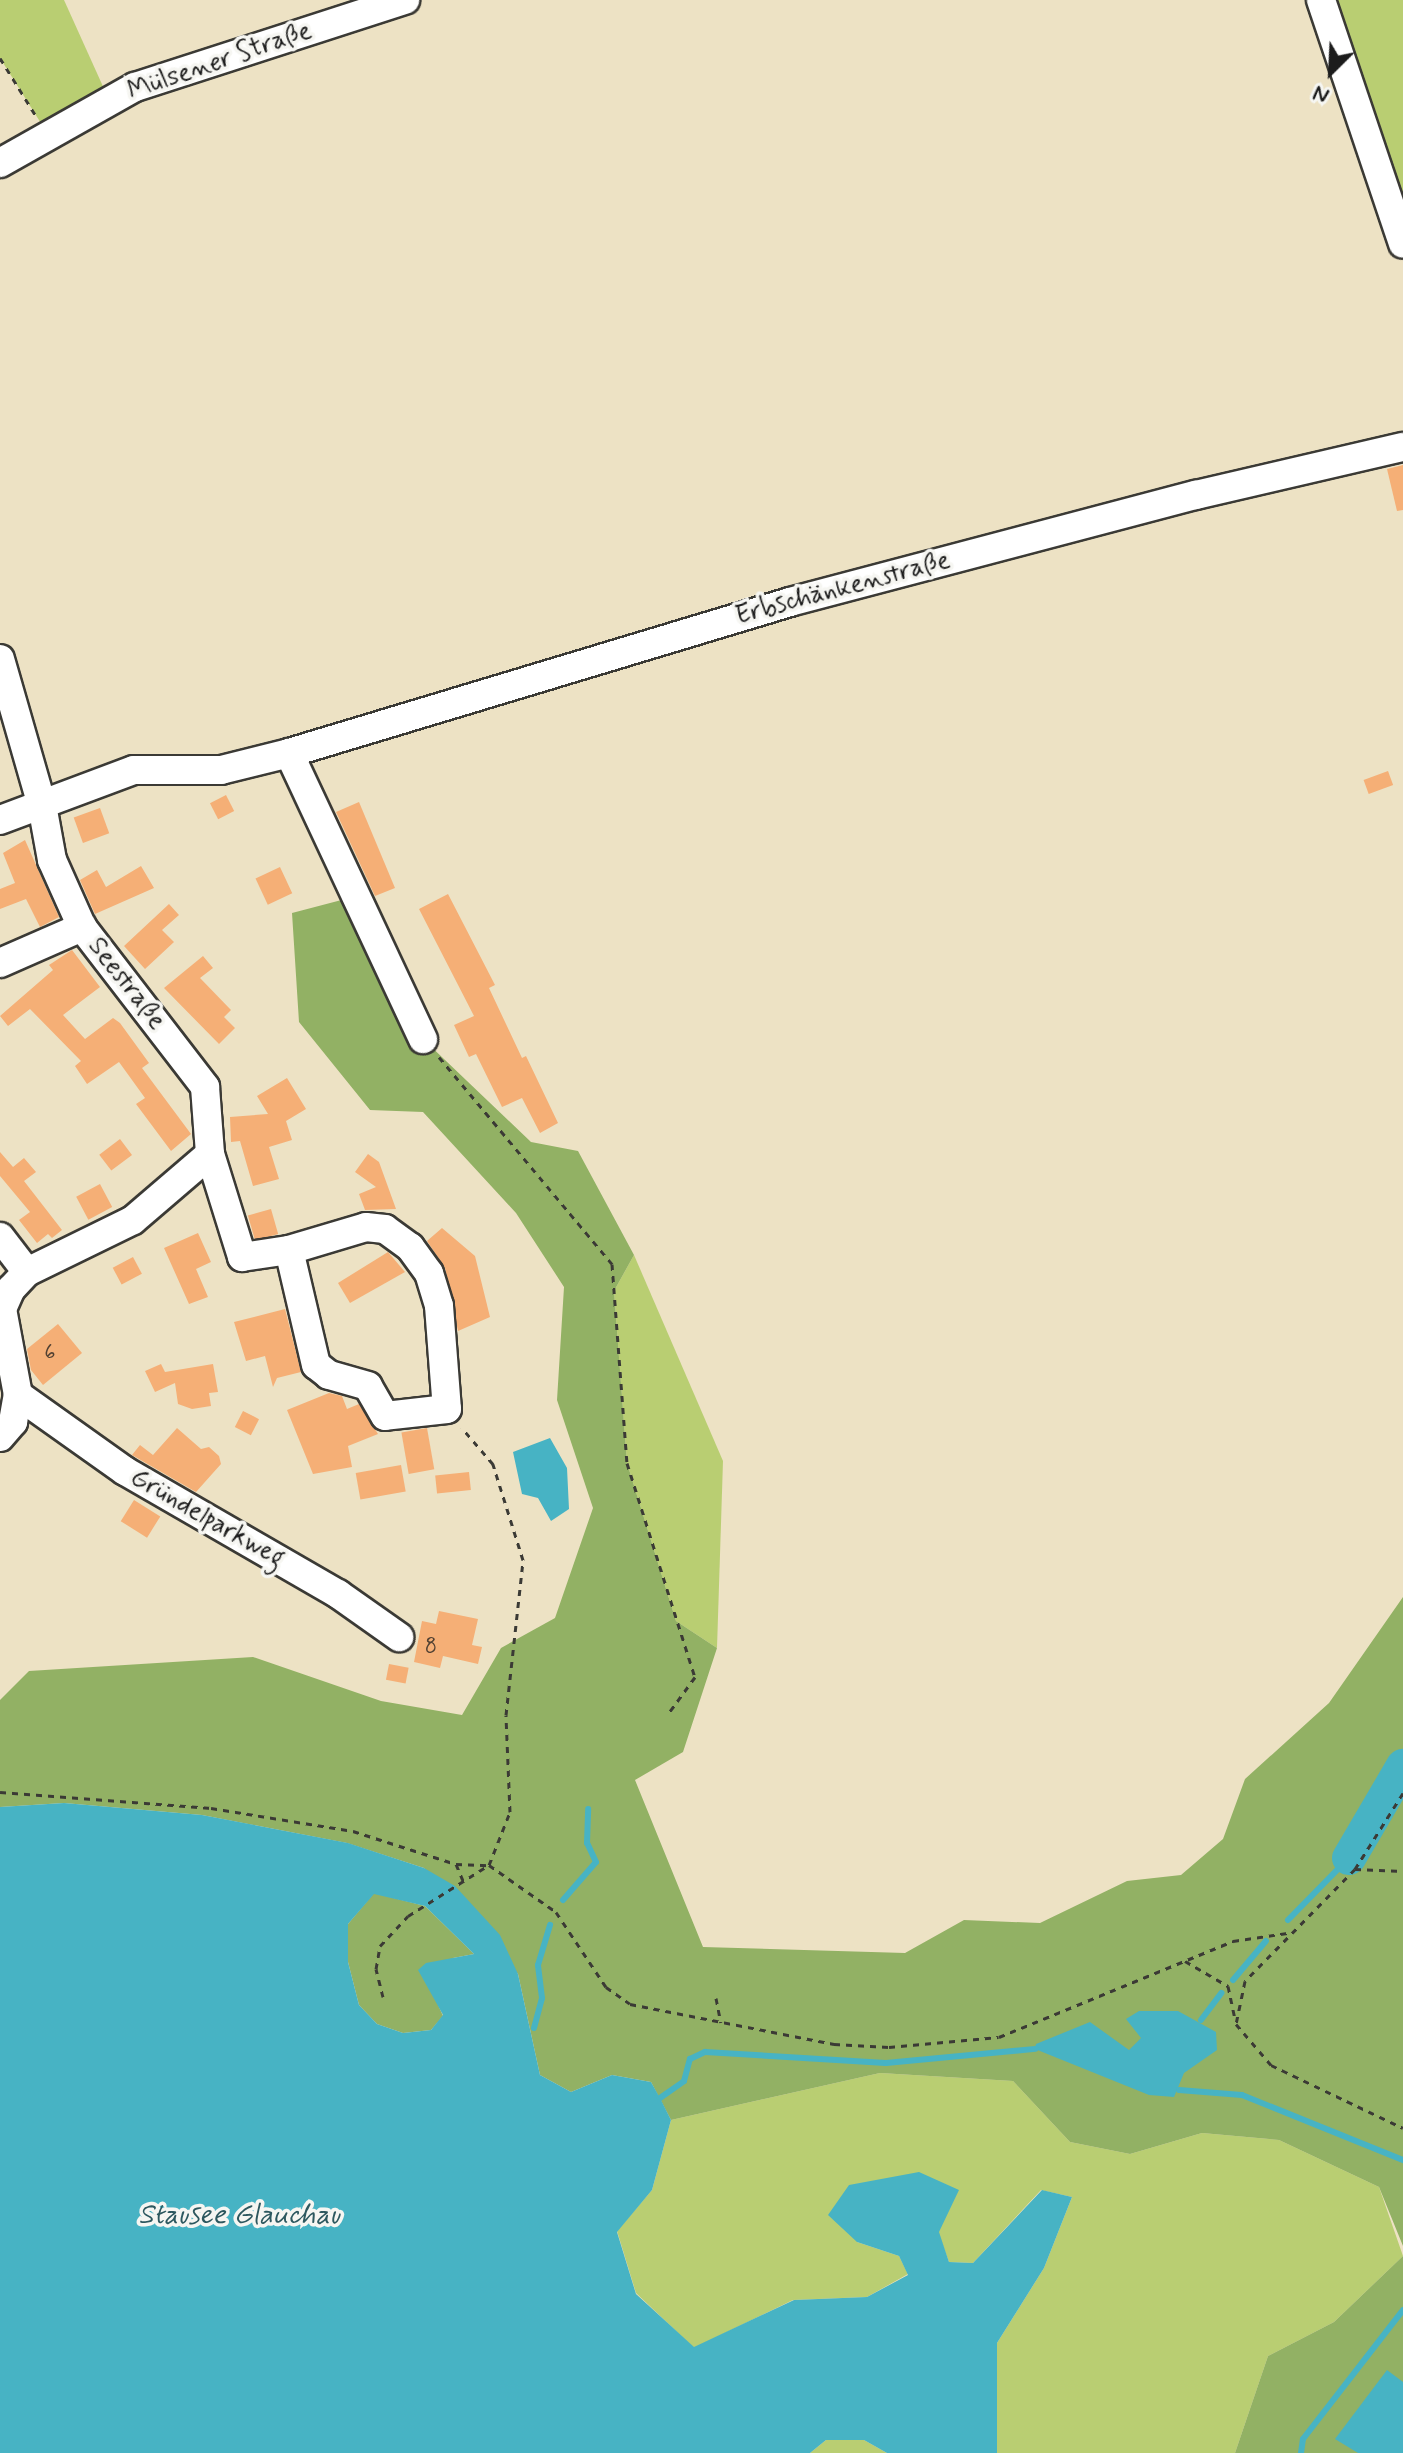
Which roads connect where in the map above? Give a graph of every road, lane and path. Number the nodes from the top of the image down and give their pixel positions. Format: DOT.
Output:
graph roads {
  1 [pos="405,0"];
  2 [pos="1321,0"];
  3 [pos="0,58"];
  4 [pos="49,136"];
  5 [pos="0,163"];
  6 [pos="1403,244"];
  7 [pos="1403,447"];
  8 [pos="0,659"];
  9 [pos="289,753"];
  10 [pos="42,805"];
  11 [pos="0,820"];
  12 [pos="82,927"];
  13 [pos="0,963"];
  14 [pos="423,1039"];
  15 [pos="210,1154"];
  16 [pos="0,1237"];
  17 [pos="289,1250"];
  18 [pos="27,1272"];
  19 [pos="4,1339"];
  20 [pos="18,1395"];
  21 [pos="447,1409"];
  22 [pos="0,1437"];
  23 [pos="399,1637"];
  24 [pos="668,1714"];
  25 [pos="0,1792"];
  26 [pos="1403,1793"];
  27 [pos="456,1864"];
  28 [pos="489,1865"];
  29 [pos="1355,1869"];
  30 [pos="1403,1871"];
  31 [pos="464,1883"];
  32 [pos="1287,1933"];
  33 [pos="1184,1960"];
  34 [pos="383,1997"];
  35 [pos="716,1998"];
  36 [pos="721,2023"];
  37 [pos="1236,2024"];
  38 [pos="1403,2128"];
  1 -- 4 [label="street, Mülsener Straße"];
  2 -- 6 [label="street"];
  3 -- 4 [label="path"];
  4 -- 5 [label="street, Mülsener Straße"];
  7 -- 9 [label="street, Erbschänkenstraße"];
  8 -- 10 [label="street, Seestraße"];
  9 -- 10 [label="street, Erbschänkenstraße"];
  9 -- 14 [label="street"];
  10 -- 11 [label="street, Erbschänkenstraße"];
  10 -- 12 [label="street, Seestraße"];
  12 -- 13 [label="street"];
  12 -- 15 [label="street, Seestraße"];
  14 -- 24 [label="path"];
  15 -- 17 [label="street, Seestraße"];
  15 -- 18 [label="street"];
  16 -- 18 [label="street"];
  17 -- 21 [label="street"];
  17 -- 21 [label="street, Seestraße"];
  18 -- 19 [label="street"];
  19 -- 20 [label="street"];
  20 -- 22 [label="street"];
  20 -- 23 [label="street, Gründelparkweg"];
  21 -- 28 [label="path"];
  25 -- 27 [label="path"];
  26 -- 29 [label="path"];
  27 -- 28 [label="path"];
  27 -- 31 [label="path"];
  28 -- 31 [label="path"];
  28 -- 36 [label="path"];
  29 -- 30 [label="path"];
  29 -- 32 [label="path"];
  31 -- 34 [label="path"];
  32 -- 33 [label="path"];
  32 -- 37 [label="path"];
  33 -- 36 [label="path"];
  33 -- 37 [label="path"];
  35 -- 36 [label="path"];
  37 -- 38 [label="path"];
}
